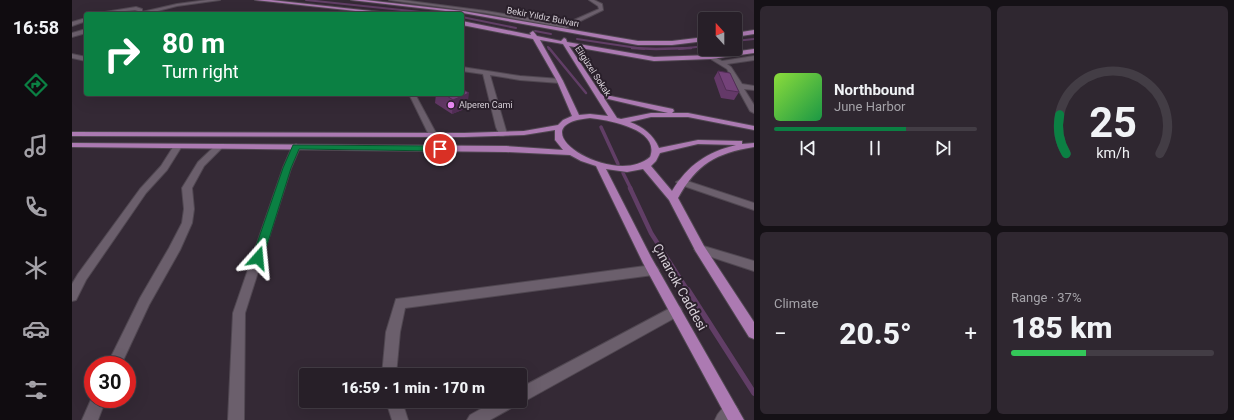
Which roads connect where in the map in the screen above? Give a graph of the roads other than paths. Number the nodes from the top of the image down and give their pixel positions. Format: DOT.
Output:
graph roads {
  1 [pos="218,0"];
  2 [pos="257,0"];
  3 [pos="353,0"];
  4 [pos="391,0"];
  5 [pos="590,0"];
  6 [pos="123,4"];
  7 [pos="107,12"];
  8 [pos="140,12"];
  9 [pos="147,12"];
  10 [pos="377,12"];
  11 [pos="460,12"];
  12 [pos="464,13"];
  13 [pos="84,20"];
  14 [pos="464,23"];
  15 [pos="72,24"];
  16 [pos="535,26"];
  17 [pos="566,29"];
  18 [pos="84,32"];
  19 [pos="754,32"];
  20 [pos="742,34"];
  21 [pos="72,35"];
  22 [pos="534,37"];
  23 [pos="698,40"];
  24 [pos="564,42"];
  25 [pos="600,50"];
  26 [pos="754,51"];
  27 [pos="72,56"];
  28 [pos="573,57"];
  29 [pos="711,57"];
  30 [pos="754,58"];
  31 [pos="84,59"];
  32 [pos="722,63"];
  33 [pos="464,69"];
  34 [pos="486,73"];
  35 [pos="560,80"];
  36 [pos="740,86"];
  37 [pos="754,88"];
  38 [pos="598,95"];
  39 [pos="413,96"];
  40 [pos="754,111"];
  41 [pos="688,115"];
  42 [pos="576,117"];
  43 [pos="617,120"];
  44 [pos="559,127"];
  45 [pos="754,128"];
  46 [pos="72,134"];
  47 [pos="503,134"];
  48 [pos="433,135"];
  49 [pos="72,145"];
  50 [pos="754,145"];
  51 [pos="178,146"];
  52 [pos="219,146"];
  53 [pos="296,147"];
  54 [pos="656,151"];
  55 [pos="571,153"];
  56 [pos="645,165"];
  57 [pos="600,166"];
  58 [pos="681,182"];
  59 [pos="673,198"];
  60 [pos="754,207"];
  61 [pos="700,249"];
  62 [pos="754,266"];
  63 [pos="653,270"];
  64 [pos="72,296"];
  65 [pos="676,311"];
  66 [pos="754,333"];
  67 [pos="118,356"];
  68 [pos="390,368"];
  69 [pos="527,392"];
  70 [pos="95,408"];
  71 [pos="396,408"];
  72 [pos="497,408"];
  73 [pos="730,417"];
  74 [pos="90,420"];
  75 [pos="236,420"];
  76 [pos="400,420"];
  77 [pos="475,420"];
  1 -- 9 [label="street"];
  2 -- 10 [label="main road"];
  3 -- 11 [label="main road, Bekir Yıldız Bulvarı"];
  4 -- 17 [label="street"];
  5 -- 17 [label="street"];
  6 -- 7 [label="street"];
  7 -- 8 [label="street"];
  12 -- 16 [label="main road, Bekir Yıldız Bulvarı"];
  13 -- 15 [label="street"];
  14 -- 22 [label="main road, Bekir Yıldız Bulvarı"];
  16 -- 17 [label="main road, Bekir Yıldız Bulvarı"];
  16 -- 22 [label="main road"];
  17 -- 23 [label="main road, Bekir Yıldız Bulvarı"];
  17 -- 24 [label="main road, Eligüzel Sokak"];
  18 -- 21 [label="street"];
  19 -- 20 [label="main road"];
  22 -- 24 [label="main road, Bekir Yıldız Bulvarı"];
  22 -- 35 [label="main road"];
  24 -- 25 [label="main road, Bekir Yıldız Bulvarı"];
  24 -- 28 [label="main road, Eligüzel Sokak"];
  25 -- 28 [label="main road"];
  25 -- 29 [label="main road, Bekir Yıldız Bulvarı"];
  26 -- 29 [label="main road, Bekir Yıldız Bulvarı"];
  27 -- 31 [label="street"];
  28 -- 38 [label="main road, Eligüzel Sokak"];
  29 -- 32 [label="street"];
  30 -- 32 [label="street"];
  32 -- 36 [label="street"];
  33 -- 34 [label="street"];
  34 -- 35 [label="street"];
  34 -- 47 [label="street"];
  35 -- 42 [label="main road"];
  36 -- 37 [label="street"];
  36 -- 40 [label="street"];
  38 -- 41 [label="main road"];
  38 -- 43 [label="main road, Eligüzel Sokak"];
  39 -- 48 [label="street"];
  41 -- 43 [label="main road"];
  41 -- 45 [label="main road"];
  42 -- 43 [label="main road"];
  42 -- 44 [label="main road"];
  43 -- 54 [label="main road"];
  44 -- 47 [label="main road"];
  44 -- 55 [label="main road"];
  46 -- 48 [label="main road"];
  47 -- 48 [label="main road"];
  49 -- 51 [label="main road"];
  50 -- 54 [label="main road"];
  50 -- 58 [label="main road"];
  51 -- 52 [label="main road"];
  51 -- 64 [label="street"];
  52 -- 53 [label="main road"];
  52 -- 67 [label="street"];
  53 -- 55 [label="main road"];
  53 -- 75 [label="street"];
  54 -- 56 [label="main road"];
  55 -- 57 [label="main road"];
  56 -- 57 [label="main road"];
  56 -- 59 [label="main road"];
  57 -- 63 [label="main road, Çınarcık Caddesi"];
  58 -- 59 [label="main road"];
  58 -- 60 [label="street"];
  59 -- 61 [label="main road"];
  61 -- 62 [label="street"];
  61 -- 66 [label="main road"];
  63 -- 65 [label="main road, Çınarcık Caddesi"];
  63 -- 68 [label="street"];
  65 -- 69 [label="street"];
  65 -- 73 [label="main road, Çınarcık Caddesi"];
  70 -- 74 [label="street"];
  71 -- 76 [label="street"];
  72 -- 77 [label="street"];
}
